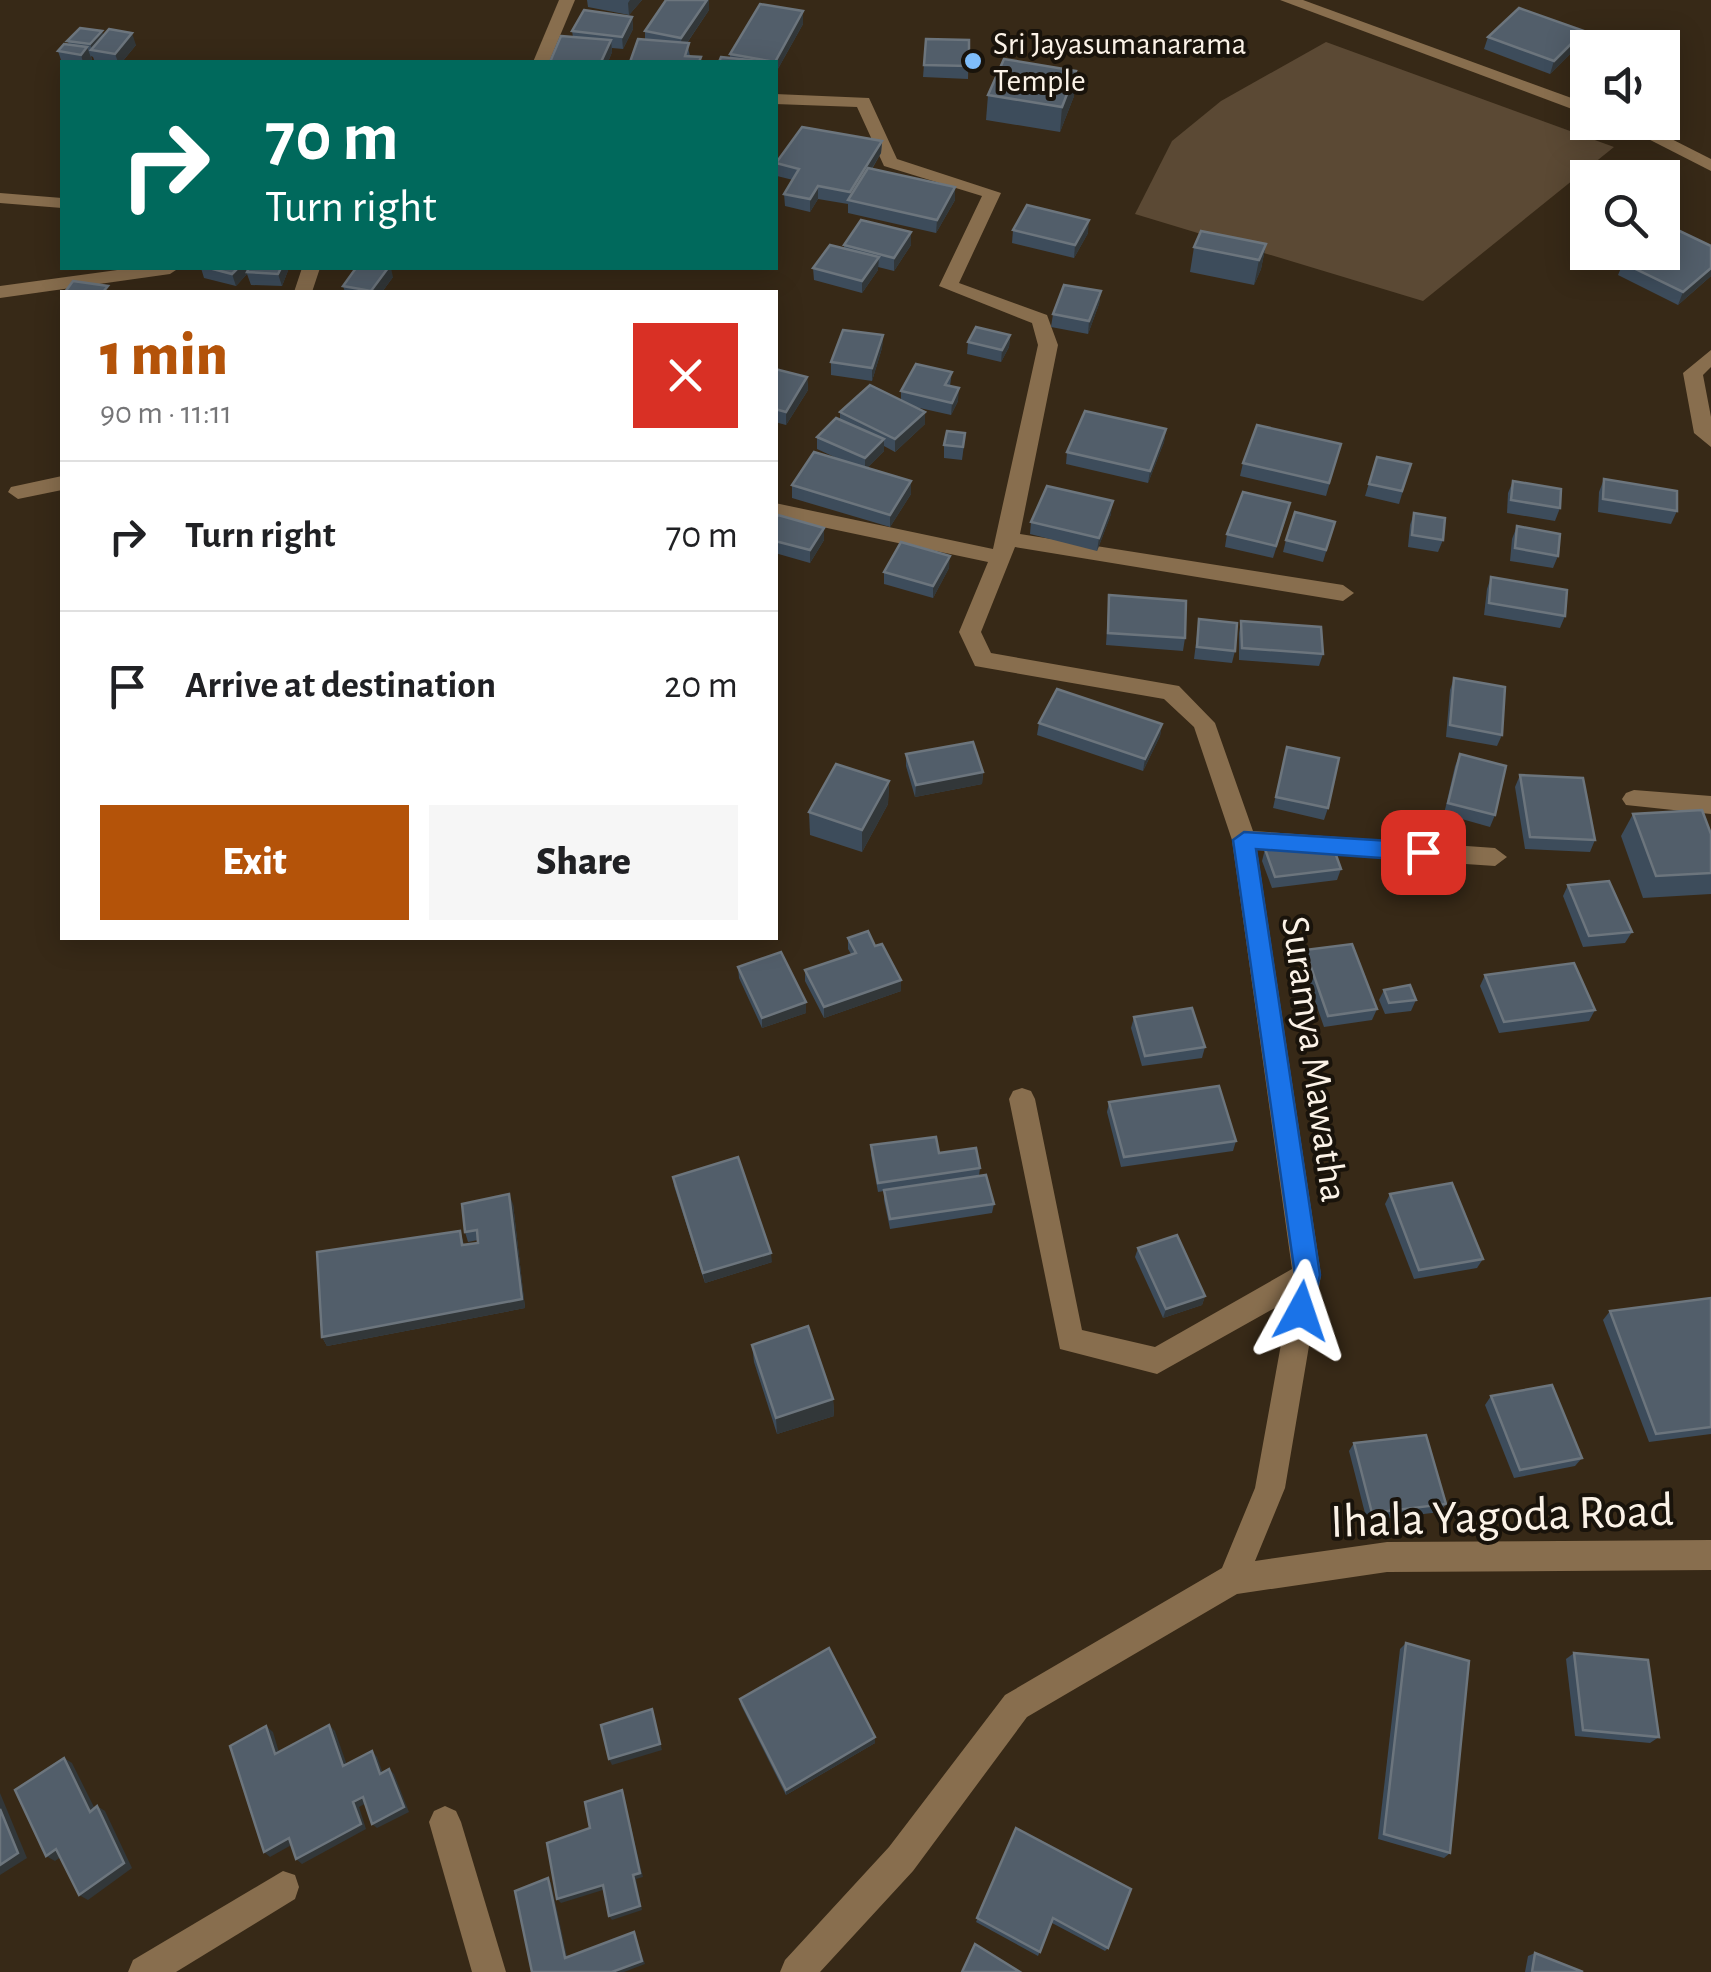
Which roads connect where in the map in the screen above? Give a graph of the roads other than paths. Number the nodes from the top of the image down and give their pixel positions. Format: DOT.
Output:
graph roads {
  1 [pos="567,0"];
  2 [pos="1288,0"];
  3 [pos="542,60"];
  4 [pos="778,98"];
  5 [pos="1570,103"];
  6 [pos="1659,140"];
  7 [pos="1711,166"];
  8 [pos="0,198"];
  9 [pos="60,202"];
  10 [pos="156,270"];
  11 [pos="0,292"];
  12 [pos="1711,356"];
  13 [pos="1711,440"];
  14 [pos="60,482"];
  15 [pos="18,492"];
  16 [pos="778,510"];
  17 [pos="1003,548"];
  18 [pos="1343,593"];
  19 [pos="1634,800"];
  20 [pos="1711,805"];
  21 [pos="1244,840"];
  22 [pos="1495,857"];
  23 [pos="1022,1100"];
  24 [pos="1307,1275"];
  25 [pos="1711,1555"];
  26 [pos="1234,1579"];
  27 [pos="445,1822"];
  28 [pos="283,1887"];
  29 [pos="145,1972"];
  30 [pos="489,1972"];
  31 [pos="796,1972"];
  1 -- 3 [label="street"];
  2 -- 5 [label="street"];
  4 -- 17 [label="street"];
  6 -- 7 [label="street"];
  8 -- 9 [label="street"];
  10 -- 11 [label="street"];
  12 -- 13 [label="street"];
  14 -- 15 [label="street"];
  16 -- 17 [label="street"];
  17 -- 18 [label="street"];
  17 -- 21 [label="street, Suramya Mawatha"];
  19 -- 20 [label="street"];
  21 -- 22 [label="street"];
  21 -- 24 [label="street, Suramya Mawatha"];
  23 -- 24 [label="street"];
  24 -- 26 [label="street, Suramya Mawatha"];
  25 -- 26 [label="street, Ihala Yagoda Road"];
  26 -- 31 [label="street, Ihala Yagoda Road"];
  27 -- 30 [label="street"];
  28 -- 29 [label="street"];
}
